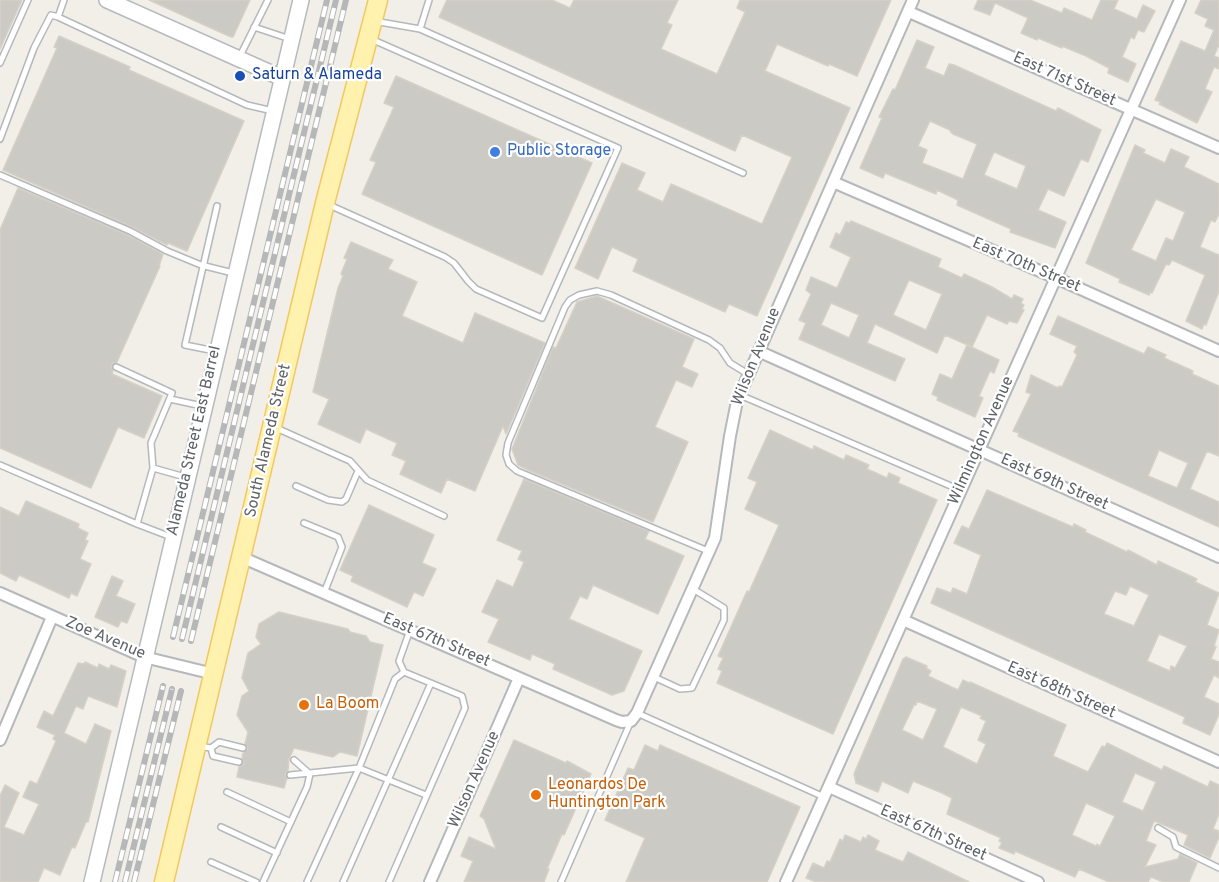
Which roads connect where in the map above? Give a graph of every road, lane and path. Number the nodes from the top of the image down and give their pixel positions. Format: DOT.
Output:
graph roads {
  1 [pos="28,0"];
  2 [pos="64,0"];
  3 [pos="107,0"];
  4 [pos="268,0"];
  5 [pos="301,0"];
  6 [pos="378,0"];
  7 [pos="429,0"];
  8 [pos="914,0"];
  9 [pos="1180,0"];
  10 [pos="909,12"];
  11 [pos="58,16"];
  12 [pos="254,27"];
  13 [pos="371,29"];
  14 [pos="420,29"];
  15 [pos="291,40"];
  16 [pos="239,59"];
  17 [pos="0,63"];
  18 [pos="282,78"];
  19 [pos="1131,110"];
  20 [pos="274,111"];
  21 [pos="0,139"];
  22 [pos="1219,148"];
  23 [pos="743,173"];
  24 [pos="0,175"];
  25 [pos="833,182"];
  26 [pos="325,203"];
  27 [pos="217,206"];
  28 [pos="204,266"];
  29 [pos="235,274"];
  30 [pos="1056,278"];
  31 [pos="758,351"];
  32 [pos="1219,351"];
  33 [pos="217,352"];
  34 [pos="116,367"];
  35 [pos="748,374"];
  36 [pos="740,395"];
  37 [pos="170,399"];
  38 [pos="204,406"];
  39 [pos="272,426"];
  40 [pos="978,449"];
  41 [pos="0,465"];
  42 [pos="153,468"];
  43 [pos="358,471"];
  44 [pos="187,477"];
  45 [pos="296,486"];
  46 [pos="960,490"];
  47 [pos="444,516"];
  48 [pos="304,523"];
  49 [pos="137,524"];
  50 [pos="172,537"];
  51 [pos="710,552"];
  52 [pos="241,557"];
  53 [pos="1219,557"];
  54 [pos="693,590"];
  55 [pos="0,593"];
  56 [pos="324,593"];
  57 [pos="52,616"];
  58 [pos="903,620"];
  59 [pos="410,630"];
  60 [pos="144,657"];
  61 [pos="404,672"];
  62 [pos="214,674"];
  63 [pos="654,677"];
  64 [pos="519,678"];
  65 [pos="431,683"];
  66 [pos="634,717"];
  67 [pos="0,740"];
  68 [pos="204,747"];
  69 [pos="243,748"];
  70 [pos="294,760"];
  71 [pos="239,762"];
  72 [pos="1219,762"];
  73 [pos="359,768"];
  74 [pos="310,774"];
  75 [pos="290,776"];
  76 [pos="388,779"];
  77 [pos="228,792"];
  78 [pos="826,792"];
  79 [pos="426,795"];
  80 [pos="291,822"];
  81 [pos="221,827"];
  82 [pos="1158,828"];
  83 [pos="277,852"];
  84 [pos="211,862"];
  85 [pos="1219,868"];
  86 [pos="92,882"];
  87 [pos="164,882"];
  88 [pos="256,882"];
  89 [pos="263,882"];
  90 [pos="307,882"];
  91 [pos="343,882"];
  92 [pos="389,882"];
  93 [pos="430,882"];
  94 [pos="561,882"];
  95 [pos="786,882"];
  96 [pos="1038,882"];
  1 -- 17 [label="lane"];
  2 -- 11 [label="lane"];
  3 -- 16 [label="street"];
  4 -- 12 [label="lane"];
  5 -- 15 [label="street, Alameda Street East Barrel"];
  6 -- 13 [label="main road, South Alameda Street"];
  7 -- 14 [label="lane"];
  8 -- 10 [label="street, Wilson Avenue"];
  9 -- 19 [label="street, Wilmington Avenue"];
  10 -- 19 [label="street, East 71st Street"];
  10 -- 25 [label="street, Wilson Avenue"];
  11 -- 20 [label="lane"];
  11 -- 21 [label="lane"];
  12 -- 15 [label="lane"];
  12 -- 16 [label="lane"];
  13 -- 14 [label="lane"];
  13 -- 26 [label="main road, South Alameda Street"];
  13 -- 26 [label="lane"];
  14 -- 23 [label="lane"];
  15 -- 18 [label="street, Alameda Street East Barrel"];
  16 -- 18 [label="street"];
  18 -- 20 [label="street, Alameda Street East Barrel"];
  19 -- 22 [label="street, East 71st Street"];
  19 -- 30 [label="street, Wilmington Avenue"];
  20 -- 29 [label="street, Alameda Street East Barrel"];
  24 -- 28 [label="lane"];
  25 -- 30 [label="street, East 70th Street"];
  25 -- 31 [label="street, Wilson Avenue"];
  26 -- 39 [label="main road, South Alameda Street"];
  27 -- 28 [label="lane"];
  28 -- 29 [label="lane"];
  28 -- 33 [label="lane"];
  29 -- 33 [label="street, Alameda Street East Barrel"];
  30 -- 32 [label="street, East 70th Street"];
  30 -- 40 [label="street, Wilmington Avenue"];
  31 -- 35 [label="street, Wilson Avenue"];
  31 -- 40 [label="street, East 69th Street"];
  33 -- 38 [label="street, Alameda Street East Barrel"];
  34 -- 37 [label="lane"];
  35 -- 36 [label="street, Wilson Avenue"];
  35 -- 51 [label="lane"];
  36 -- 46 [label="lane"];
  36 -- 51 [label="street, Wilson Avenue"];
  37 -- 38 [label="lane"];
  37 -- 42 [label="lane"];
  38 -- 44 [label="street, Alameda Street East Barrel"];
  39 -- 43 [label="lane"];
  39 -- 52 [label="main road, South Alameda Street"];
  40 -- 46 [label="street, Wilmington Avenue"];
  40 -- 53 [label="street, East 69th Street"];
  41 -- 49 [label="lane"];
  42 -- 44 [label="lane"];
  42 -- 49 [label="lane"];
  43 -- 45 [label="lane"];
  43 -- 47 [label="lane"];
  44 -- 50 [label="street, Alameda Street East Barrel"];
  46 -- 58 [label="street, Wilmington Avenue"];
  48 -- 56 [label="lane"];
  49 -- 50 [label="lane"];
  50 -- 60 [label="street, Alameda Street East Barrel"];
  51 -- 54 [label="street, Wilson Avenue"];
  52 -- 56 [label="street, East 67th Street"];
  52 -- 62 [label="main road, South Alameda Street"];
  54 -- 63 [label="street, Wilson Avenue"];
  54 -- 63 [label="lane"];
  55 -- 57 [label="street, Zoe Avenue"];
  56 -- 59 [label="street, East 67th Street"];
  57 -- 60 [label="street, Zoe Avenue"];
  57 -- 67 [label="street"];
  58 -- 72 [label="street, East 68th Street"];
  58 -- 78 [label="street, Wilmington Avenue"];
  59 -- 61 [label="lane"];
  59 -- 64 [label="street, East 67th Street"];
  60 -- 62 [label="street, Zoe Avenue"];
  60 -- 86 [label="street, Alameda Street East Barrel"];
  61 -- 65 [label="lane"];
  61 -- 73 [label="lane"];
  62 -- 68 [label="main road, South Alameda Street"];
  63 -- 66 [label="street, Wilson Avenue"];
  64 -- 66 [label="street, East 67th Street"];
  64 -- 93 [label="street, Wilson Avenue"];
  65 -- 76 [label="lane"];
  65 -- 79 [label="lane"];
  66 -- 78 [label="lane"];
  66 -- 94 [label="lane"];
  68 -- 69 [label="lane"];
  68 -- 71 [label="lane"];
  68 -- 87 [label="main road, South Alameda Street"];
  70 -- 74 [label="lane"];
  73 -- 74 [label="lane"];
  73 -- 76 [label="lane"];
  73 -- 90 [label="lane"];
  74 -- 75 [label="lane"];
  74 -- 80 [label="lane"];
  76 -- 79 [label="lane"];
  76 -- 91 [label="lane"];
  77 -- 80 [label="lane"];
  78 -- 95 [label="street, Wilmington Avenue"];
  78 -- 96 [label="street, East 67th Street"];
  79 -- 92 [label="lane"];
  80 -- 83 [label="lane"];
  81 -- 83 [label="lane"];
  82 -- 85 [label="lane"];
  83 -- 89 [label="lane"];
  84 -- 88 [label="lane"];
}
